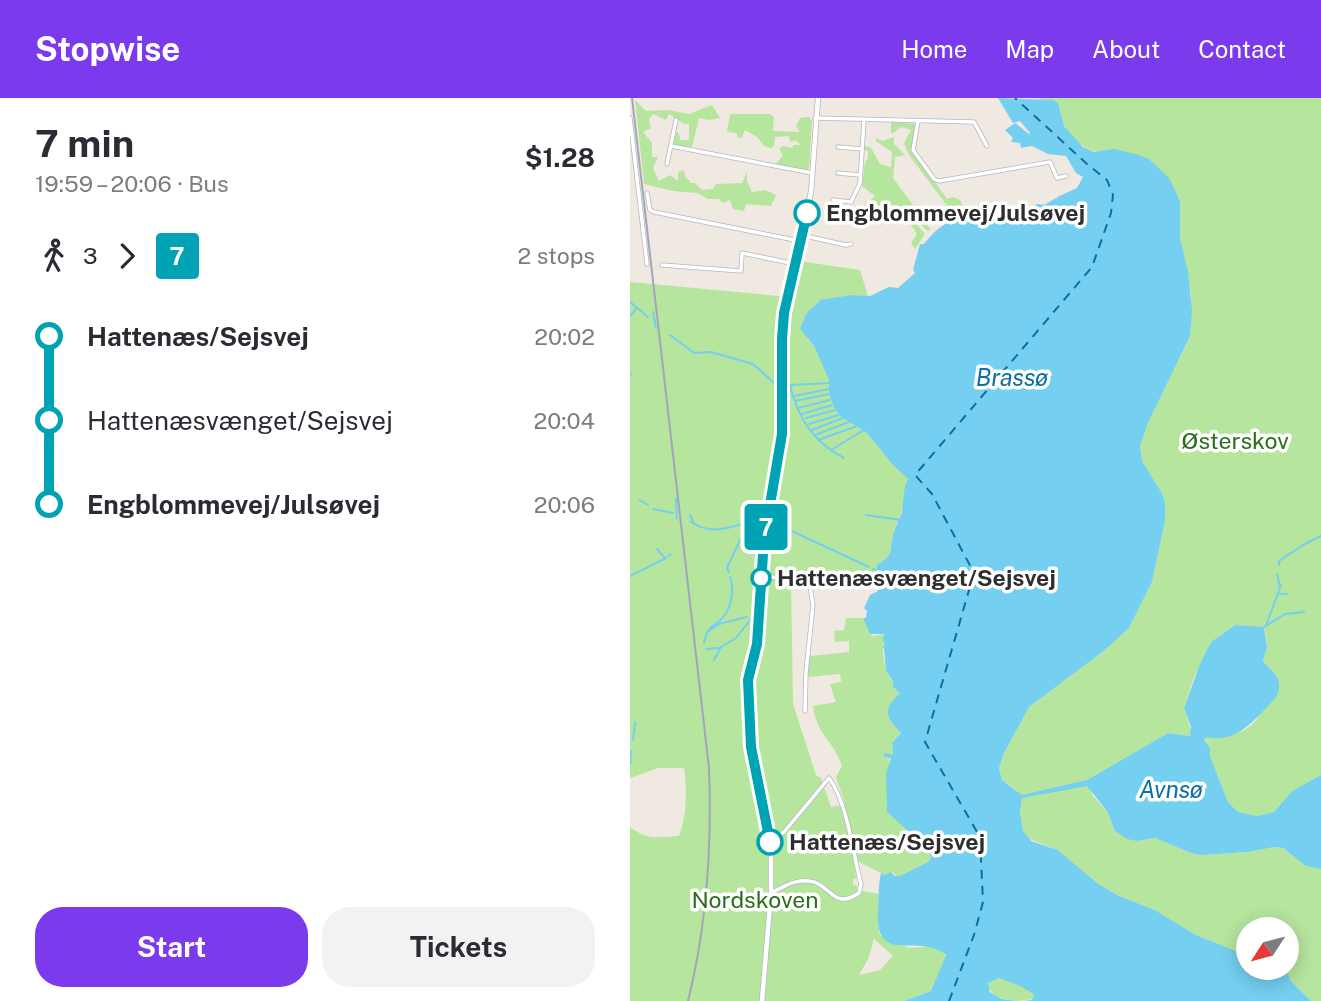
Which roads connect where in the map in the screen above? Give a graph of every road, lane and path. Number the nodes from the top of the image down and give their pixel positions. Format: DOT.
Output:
graph roads {
  1 [pos="818,98"];
  2 [pos="630,118"];
  3 [pos="816,118"];
  4 [pos="676,120"];
  5 [pos="864,120"];
  6 [pos="918,121"];
  7 [pos="671,146"];
  8 [pos="987,146"];
  9 [pos="838,147"];
  10 [pos="862,149"];
  11 [pos="667,164"];
  12 [pos="812,173"];
  13 [pos="838,173"];
  14 [pos="860,175"];
  15 [pos="1066,176"];
  16 [pos="647,193"];
  17 [pos="833,200"];
  18 [pos="801,238"];
  19 [pos="851,244"];
  20 [pos="647,264"];
  21 [pos="795,264"];
  22 [pos="662,265"];
  23 [pos="761,577"];
  24 [pos="805,711"];
  25 [pos="770,842"];
  26 [pos="771,893"];
  27 [pos="762,1001"];
  1 -- 3 [label="street"];
  2 -- 20 [label="street"];
  3 -- 5 [label="street"];
  3 -- 12 [label="street"];
  4 -- 7 [label="street"];
  5 -- 6 [label="street"];
  5 -- 10 [label="street"];
  6 -- 8 [label="street"];
  6 -- 15 [label="street"];
  7 -- 11 [label="street"];
  7 -- 12 [label="street"];
  9 -- 10 [label="street"];
  10 -- 14 [label="street"];
  12 -- 18 [label="street"];
  13 -- 14 [label="street"];
  14 -- 17 [label="street"];
  16 -- 18 [label="street"];
  18 -- 19 [label="street"];
  18 -- 21 [label="street"];
  21 -- 22 [label="street"];
  21 -- 23 [label="street"];
  23 -- 24 [label="street"];
  23 -- 25 [label="street"];
  25 -- 26 [label="street"];
  25 -- 26 [label="street"];
  26 -- 27 [label="street"];
}
